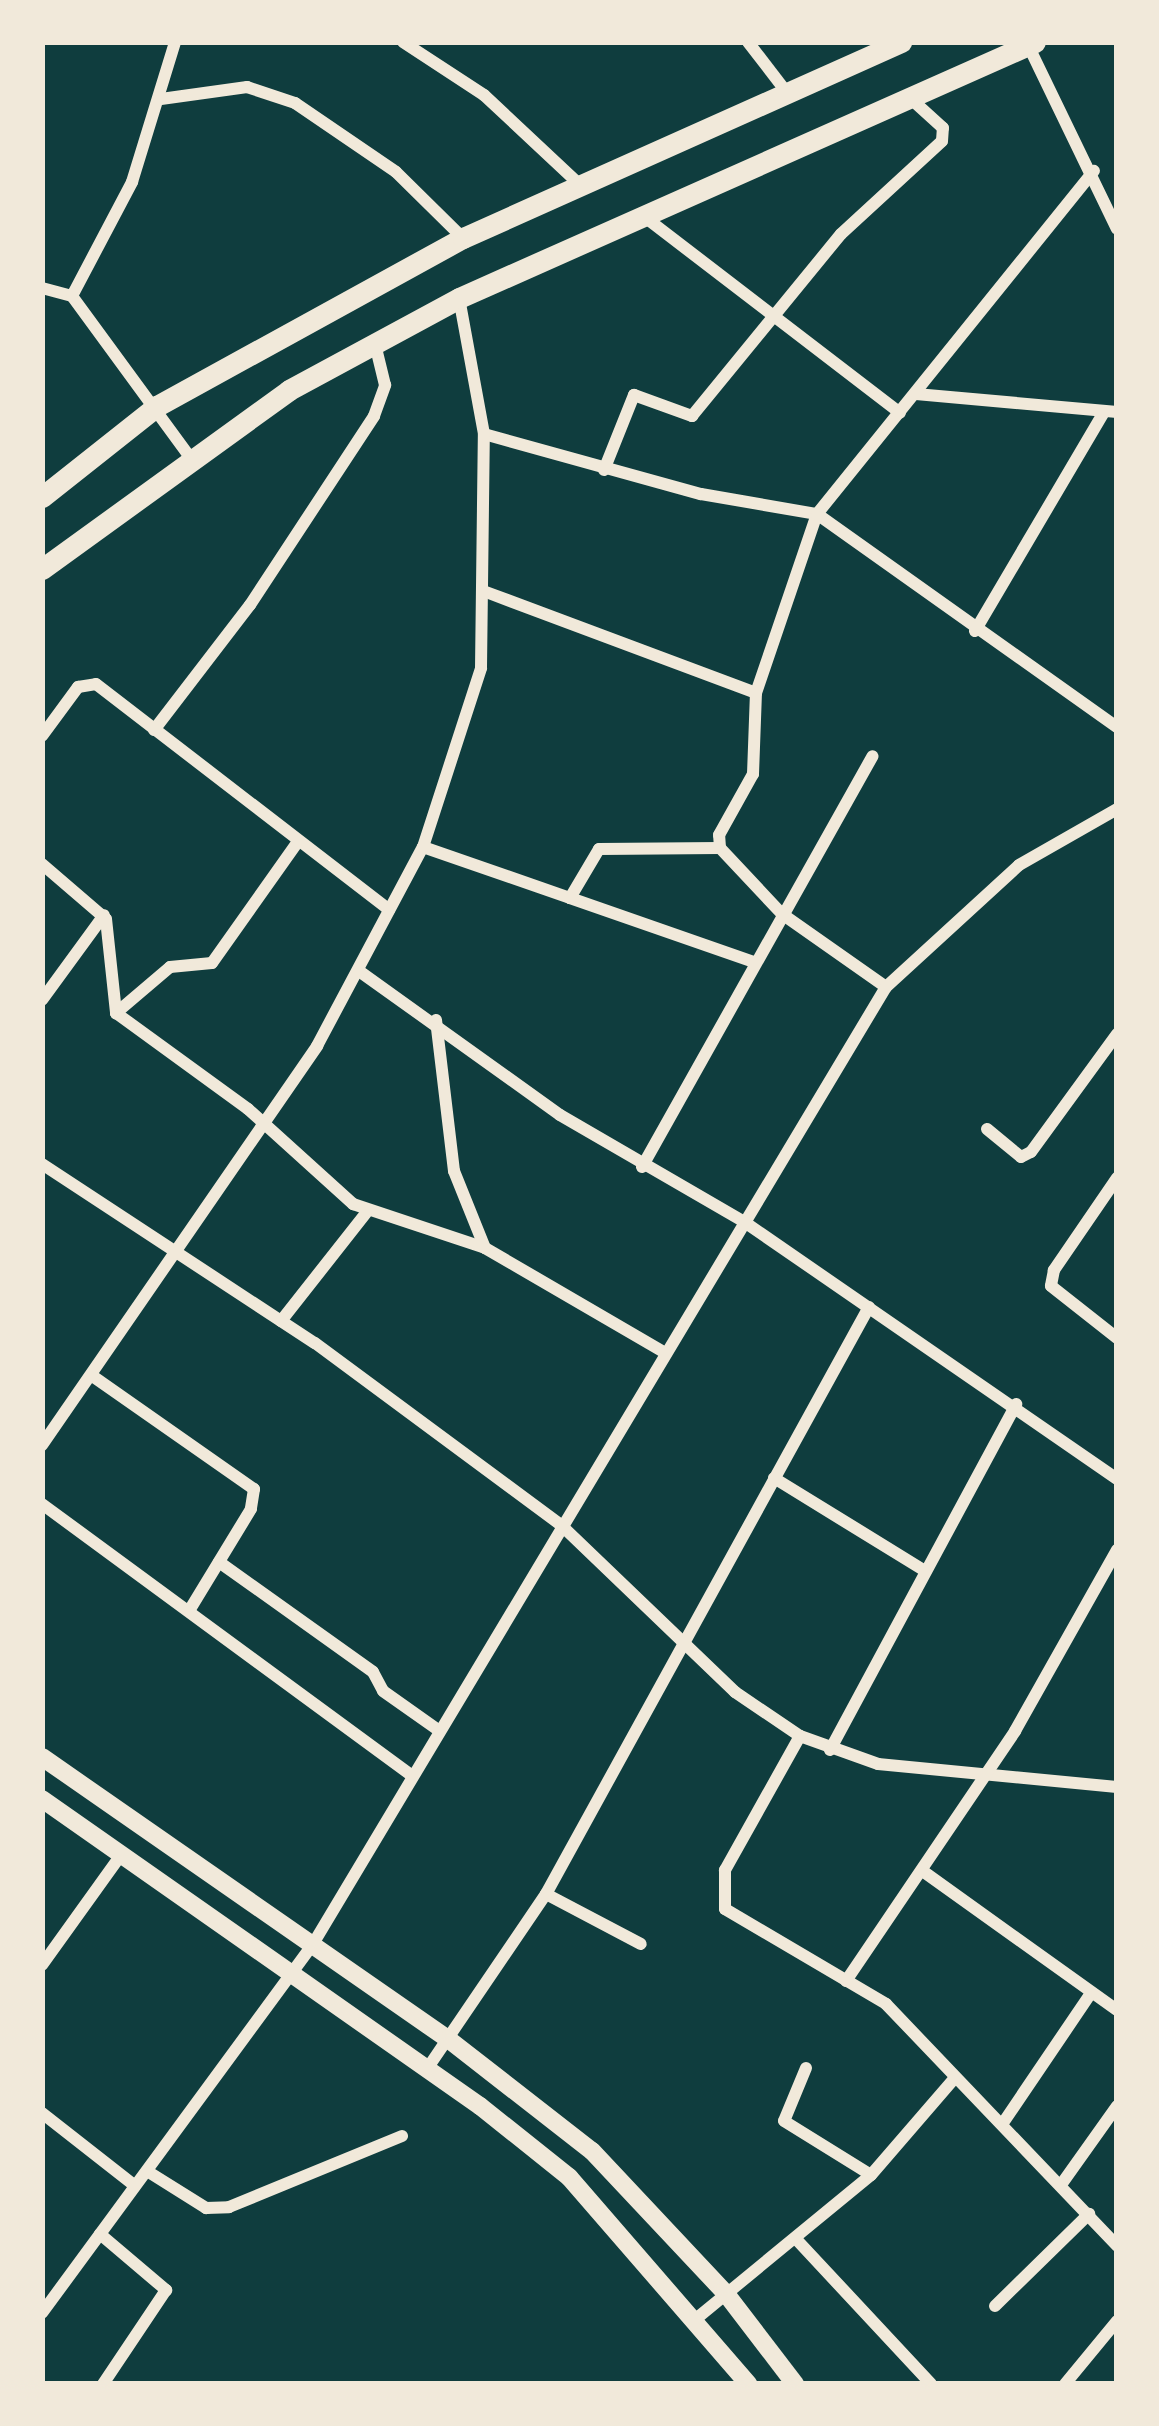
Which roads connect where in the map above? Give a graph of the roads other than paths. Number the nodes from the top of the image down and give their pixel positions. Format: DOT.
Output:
graph roads {
  1 [pos="176,42"];
  2 [pos="403,42"];
  3 [pos="748,42"];
  4 [pos="901,42"];
  5 [pos="1031,43"];
  6 [pos="789,95"];
  7 [pos="909,97"];
  8 [pos="161,99"];
  9 [pos="1094,170"];
  10 [pos="579,184"];
  11 [pos="646,218"];
  12 [pos="1117,230"];
  13 [pos="464,238"];
  14 [pos="42,289"];
  15 [pos="72,296"];
  16 [pos="459,298"];
  17 [pos="772,313"];
  18 [pos="375,344"];
  19 [pos="916,394"];
  20 [pos="157,406"];
  21 [pos="900,413"];
  22 [pos="1110,413"];
  23 [pos="484,434"];
  24 [pos="189,456"];
  25 [pos="604,470"];
  26 [pos="42,497"];
  27 [pos="817,514"];
  28 [pos="42,569"];
  29 [pos="486,592"];
  30 [pos="975,631"];
  31 [pos="756,693"];
  32 [pos="1117,727"];
  33 [pos="154,730"];
  34 [pos="42,736"];
  35 [pos="873,756"];
  36 [pos="1117,809"];
  37 [pos="297,843"];
  38 [pos="423,848"];
  39 [pos="720,848"];
  40 [pos="42,865"];
  41 [pos="570,898"];
  42 [pos="389,910"];
  43 [pos="782,914"];
  44 [pos="104,915"];
  45 [pos="754,962"];
  46 [pos="359,971"];
  47 [pos="886,987"];
  48 [pos="42,1000"];
  49 [pos="116,1013"];
  50 [pos="436,1020"];
  51 [pos="1117,1034"];
  52 [pos="264,1126"];
  53 [pos="987,1130"];
  54 [pos="47,1167"];
  55 [pos="642,1167"];
  56 [pos="1117,1178"];
  57 [pos="42,1186"];
  58 [pos="366,1213"];
  59 [pos="742,1221"];
  60 [pos="485,1248"];
  61 [pos="176,1253"];
  62 [pos="869,1307"];
  63 [pos="281,1321"];
  64 [pos="1117,1338"];
  65 [pos="664,1352"];
  66 [pos="91,1376"];
  67 [pos="1016,1404"];
  68 [pos="42,1445"];
  69 [pos="774,1478"];
  70 [pos="1117,1479"];
  71 [pos="42,1504"];
  72 [pos="562,1526"];
  73 [pos="1117,1550"];
  74 [pos="219,1562"];
  75 [pos="925,1571"];
  76 [pos="189,1611"];
  77 [pos="680,1640"];
  78 [pos="438,1730"];
  79 [pos="800,1736"];
  80 [pos="830,1750"];
  81 [pos="42,1757"];
  82 [pos="1117,1772"];
  83 [pos="410,1774"];
  84 [pos="984,1774"];
  85 [pos="1112,1785"];
  86 [pos="42,1799"];
  87 [pos="121,1855"];
  88 [pos="924,1872"];
  89 [pos="546,1894"];
  90 [pos="313,1944"];
  91 [pos="641,1944"];
  92 [pos="42,1964"];
  93 [pos="291,1976"];
  94 [pos="846,1981"];
  95 [pos="1091,1993"];
  96 [pos="1117,2010"];
  97 [pos="448,2039"];
  98 [pos="806,2068"];
  99 [pos="427,2069"];
  100 [pos="954,2079"];
  101 [pos="1117,2106"];
  102 [pos="42,2113"];
  103 [pos="1003,2123"];
  104 [pos="401,2136"];
  105 [pos="146,2171"];
  106 [pos="871,2175"];
  107 [pos="1063,2182"];
  108 [pos="135,2186"];
  109 [pos="1088,2214"];
  110 [pos="100,2234"];
  111 [pos="796,2239"];
  112 [pos="1117,2246"];
  113 [pos="727,2295"];
  114 [pos="45,2304"];
  115 [pos="995,2306"];
  116 [pos="697,2318"];
  117 [pos="1117,2321"];
  118 [pos="925,2382"];
  119 [pos="103,2384"];
  120 [pos="748,2384"];
  121 [pos="795,2384"];
  122 [pos="1065,2384"];
  1 -- 8 [label="street"];
  2 -- 10 [label="street"];
  3 -- 6 [label="street"];
  4 -- 6 [label="main road"];
  5 -- 7 [label="main road"];
  5 -- 9 [label="street"];
  6 -- 10 [label="main road"];
  7 -- 11 [label="main road"];
  7 -- 17 [label="street"];
  8 -- 13 [label="street"];
  8 -- 15 [label="street"];
  9 -- 12 [label="street"];
  9 -- 19 [label="street"];
  10 -- 13 [label="main road"];
  11 -- 16 [label="main road"];
  11 -- 17 [label="street"];
  13 -- 20 [label="main road"];
  14 -- 15 [label="street"];
  15 -- 20 [label="street"];
  16 -- 18 [label="main road"];
  16 -- 23 [label="street"];
  17 -- 21 [label="street"];
  17 -- 25 [label="street"];
  18 -- 24 [label="main road"];
  18 -- 33 [label="street"];
  19 -- 21 [label="street"];
  19 -- 22 [label="street"];
  20 -- 24 [label="street"];
  20 -- 26 [label="main road"];
  21 -- 27 [label="street"];
  22 -- 30 [label="street"];
  23 -- 25 [label="street"];
  23 -- 29 [label="street"];
  24 -- 28 [label="main road"];
  25 -- 27 [label="street"];
  27 -- 30 [label="street"];
  27 -- 31 [label="street"];
  29 -- 31 [label="street"];
  29 -- 38 [label="street"];
  30 -- 32 [label="street"];
  31 -- 39 [label="street"];
  33 -- 34 [label="street"];
  33 -- 37 [label="street"];
  35 -- 43 [label="street"];
  36 -- 47 [label="street"];
  37 -- 42 [label="street"];
  37 -- 49 [label="street"];
  38 -- 41 [label="street"];
  38 -- 42 [label="street"];
  39 -- 41 [label="street"];
  39 -- 43 [label="street"];
  40 -- 44 [label="street"];
  41 -- 45 [label="street"];
  42 -- 46 [label="street"];
  43 -- 45 [label="street"];
  43 -- 47 [label="street"];
  44 -- 48 [label="street"];
  44 -- 49 [label="street"];
  45 -- 55 [label="street"];
  46 -- 50 [label="street"];
  46 -- 52 [label="street"];
  47 -- 59 [label="street"];
  49 -- 52 [label="street"];
  50 -- 55 [label="street"];
  50 -- 60 [label="street"];
  51 -- 53 [label="street"];
  52 -- 58 [label="street"];
  52 -- 61 [label="street"];
  54 -- 57 [label="street"];
  54 -- 61 [label="street"];
  55 -- 59 [label="street"];
  56 -- 64 [label="street"];
  58 -- 60 [label="street"];
  58 -- 63 [label="street"];
  59 -- 62 [label="street"];
  59 -- 65 [label="street"];
  60 -- 65 [label="street"];
  61 -- 63 [label="street"];
  61 -- 66 [label="street"];
  62 -- 67 [label="street"];
  62 -- 69 [label="street"];
  63 -- 72 [label="street"];
  65 -- 72 [label="street"];
  66 -- 68 [label="street"];
  66 -- 74 [label="street"];
  67 -- 70 [label="street"];
  67 -- 75 [label="street"];
  69 -- 75 [label="street"];
  69 -- 77 [label="street"];
  71 -- 76 [label="street"];
  72 -- 77 [label="street"];
  72 -- 78 [label="street"];
  73 -- 84 [label="street"];
  74 -- 76 [label="street"];
  74 -- 78 [label="street"];
  75 -- 80 [label="street"];
  76 -- 83 [label="street"];
  77 -- 79 [label="street"];
  77 -- 89 [label="street"];
  78 -- 83 [label="street"];
  79 -- 80 [label="street"];
  79 -- 94 [label="street"];
  80 -- 84 [label="street"];
  81 -- 90 [label="main road"];
  82 -- 85 [label="street"];
  83 -- 90 [label="street"];
  84 -- 85 [label="street"];
  84 -- 88 [label="street"];
  86 -- 87 [label="main road"];
  87 -- 92 [label="street"];
  87 -- 93 [label="main road"];
  88 -- 94 [label="street"];
  88 -- 95 [label="street"];
  89 -- 91 [label="street"];
  89 -- 97 [label="street"];
  90 -- 93 [label="street"];
  90 -- 97 [label="main road"];
  93 -- 99 [label="main road"];
  93 -- 105 [label="street"];
  94 -- 100 [label="street"];
  95 -- 96 [label="street"];
  95 -- 103 [label="street"];
  97 -- 99 [label="street"];
  97 -- 113 [label="main road"];
  98 -- 106 [label="street"];
  99 -- 116 [label="main road"];
  100 -- 103 [label="street"];
  100 -- 106 [label="street"];
  101 -- 107 [label="street"];
  102 -- 108 [label="street"];
  103 -- 107 [label="street"];
  104 -- 105 [label="street"];
  105 -- 108 [label="street"];
  106 -- 111 [label="street"];
  107 -- 109 [label="street"];
  108 -- 110 [label="street"];
  109 -- 112 [label="street"];
  109 -- 115 [label="street"];
  110 -- 114 [label="street"];
  110 -- 119 [label="street"];
  111 -- 113 [label="street"];
  111 -- 118 [label="street"];
  113 -- 116 [label="street"];
  113 -- 121 [label="main road"];
  116 -- 120 [label="main road"];
  117 -- 122 [label="street"];
}
